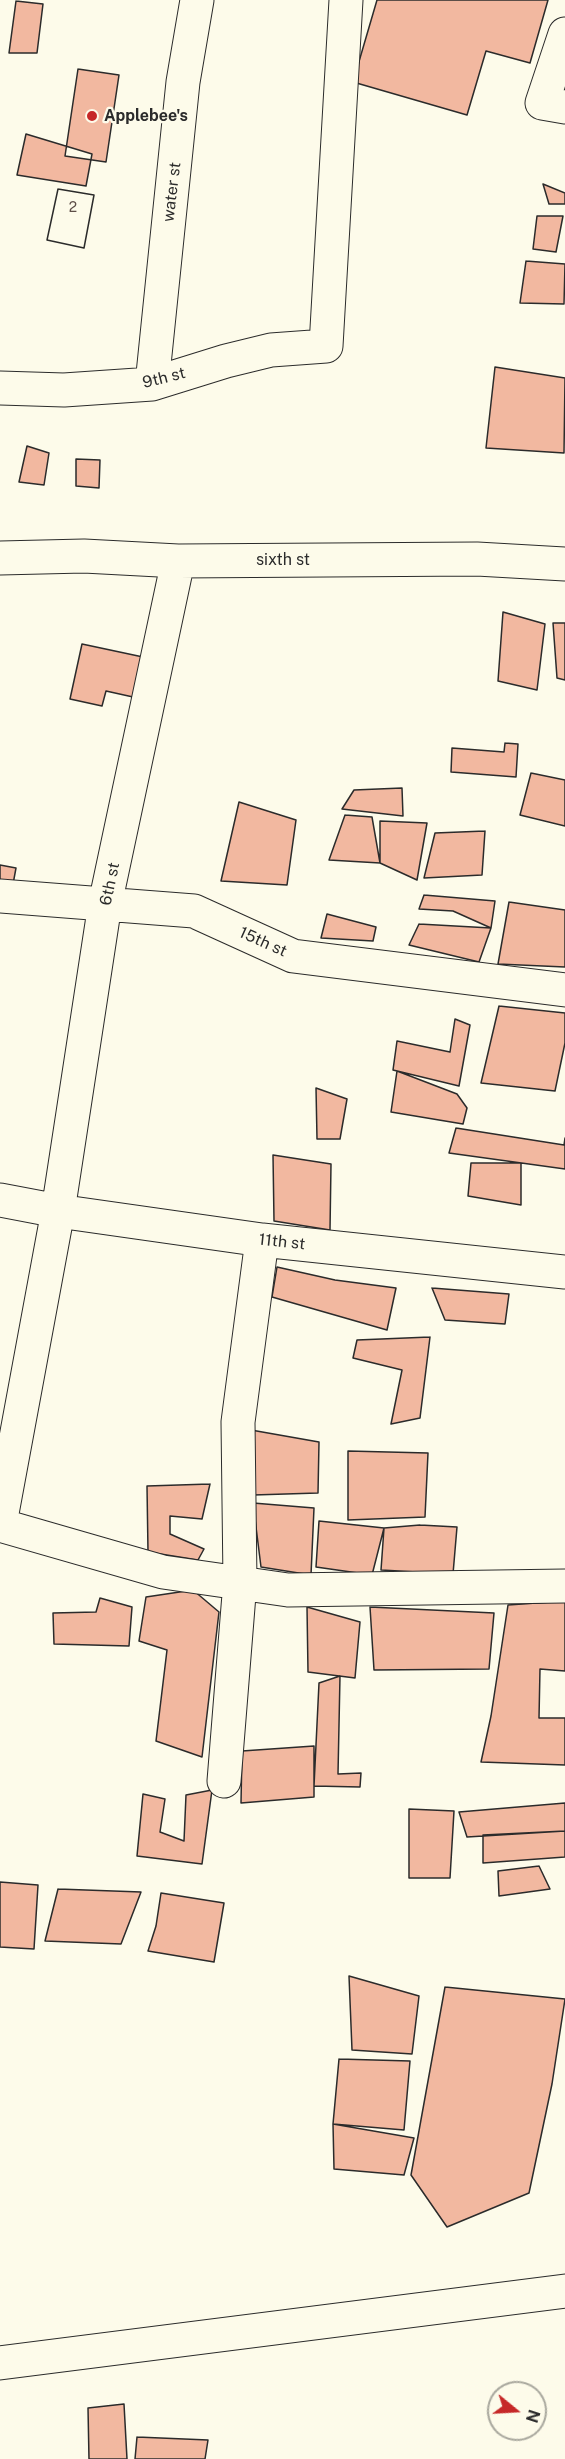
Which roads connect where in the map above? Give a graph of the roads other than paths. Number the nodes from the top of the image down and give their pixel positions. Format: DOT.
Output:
graph roads {
  1 [pos="197,0"];
  2 [pos="346,0"];
  3 [pos="565,34"];
  4 [pos="565,107"];
  5 [pos="152,384"];
  6 [pos="0,388"];
  7 [pos="0,558"];
  8 [pos="178,561"];
  9 [pos="565,564"];
  10 [pos="0,896"];
  11 [pos="105,904"];
  12 [pos="565,990"];
  13 [pos="0,1200"];
  14 [pos="58,1211"];
  15 [pos="262,1240"];
  16 [pos="565,1272"];
  17 [pos="0,1525"];
  18 [pos="240,1582"];
  19 [pos="565,1586"];
  20 [pos="224,1781"];
  21 [pos="565,2291"];
  22 [pos="0,2363"];
  1 -- 5 [label="street, water st"];
  2 -- 5 [label="street, 9th st"];
  3 -- 4 [label="street"];
  5 -- 6 [label="street, 9th st"];
  7 -- 8 [label="street, sixth st"];
  8 -- 9 [label="street, sixth st"];
  8 -- 11 [label="street, 6th st"];
  10 -- 11 [label="street, 15th st"];
  11 -- 12 [label="street, 15th st"];
  11 -- 14 [label="street, 6th st"];
  13 -- 14 [label="street, 11th st"];
  14 -- 15 [label="street, 11th st"];
  14 -- 17 [label="street, 6th st"];
  15 -- 16 [label="street, 11th st"];
  15 -- 18 [label="street"];
  17 -- 18 [label="street"];
  18 -- 19 [label="street"];
  18 -- 20 [label="street"];
  21 -- 22 [label="street"];
}
